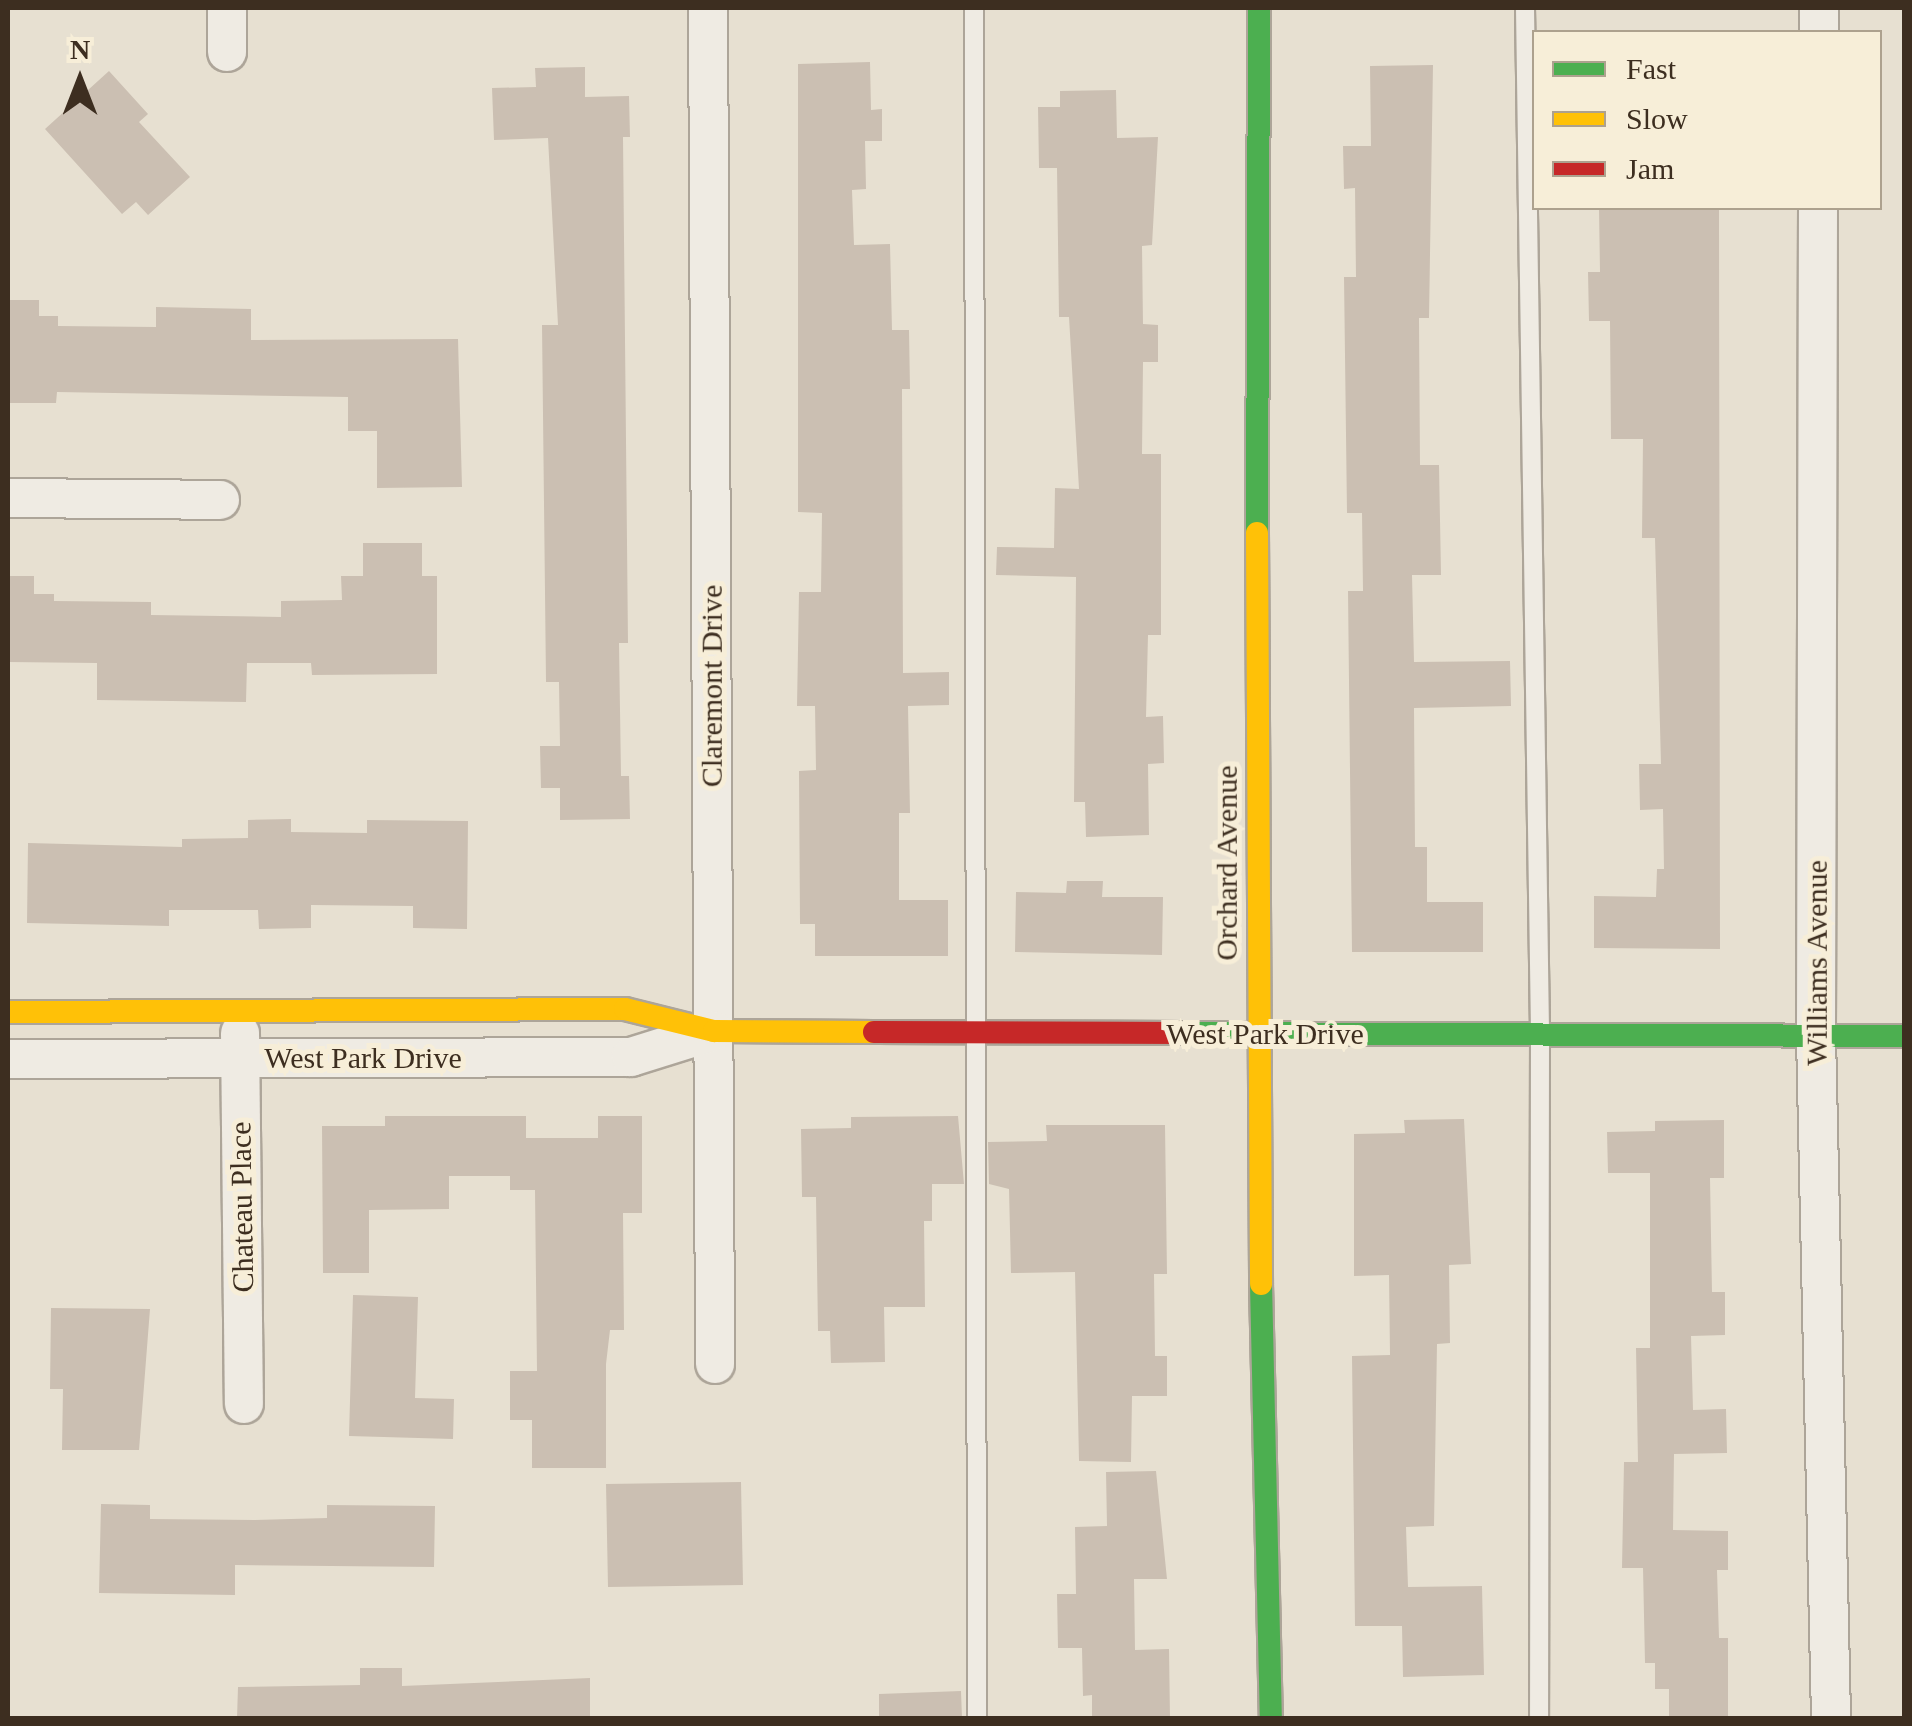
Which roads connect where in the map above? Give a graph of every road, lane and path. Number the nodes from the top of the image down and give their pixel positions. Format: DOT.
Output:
graph roads {
  1 [pos="227,8"];
  2 [pos="708,8"];
  3 [pos="974,8"];
  4 [pos="1260,8"];
  5 [pos="1525,8"];
  6 [pos="227,52"];
  7 [pos="1818,210"];
  8 [pos="8,498"];
  9 [pos="220,500"];
  10 [pos="240,1011"];
  11 [pos="8,1012"];
  12 [pos="714,1031"];
  13 [pos="976,1032"];
  14 [pos="1256,1034"];
  15 [pos="1540,1034"];
  16 [pos="1816,1036"];
  17 [pos="1904,1036"];
  18 [pos="240,1058"];
  19 [pos="8,1059"];
  20 [pos="715,1364"];
  21 [pos="244,1404"];
  22 [pos="977,1718"];
  23 [pos="1271,1718"];
  24 [pos="1540,1718"];
  25 [pos="1830,1718"];
  1 -- 6 [label="street"];
  2 -- 12 [label="street, Claremont Drive"];
  3 -- 13 [label="lane"];
  4 -- 14 [label="street, Orchard Avenue"];
  5 -- 15 [label="lane"];
  7 -- 16 [label="street, Williams Avenue"];
  8 -- 9 [label="street"];
  10 -- 11 [label="street, West Park Drive"];
  10 -- 12 [label="street, West Park Drive"];
  10 -- 18 [label="street, Chateau Place"];
  12 -- 13 [label="street, West Park Drive"];
  12 -- 18 [label="street, West Park Drive"];
  12 -- 20 [label="street, Claremont Drive"];
  13 -- 14 [label="street, West Park Drive"];
  13 -- 22 [label="lane"];
  14 -- 15 [label="street, West Park Drive"];
  14 -- 23 [label="street, Orchard Avenue"];
  15 -- 16 [label="street, West Park Drive"];
  15 -- 24 [label="lane"];
  16 -- 17 [label="street, West Park Drive"];
  16 -- 25 [label="street, Williams Avenue"];
  18 -- 19 [label="street, West Park Drive"];
  18 -- 21 [label="street, Chateau Place"];
}
